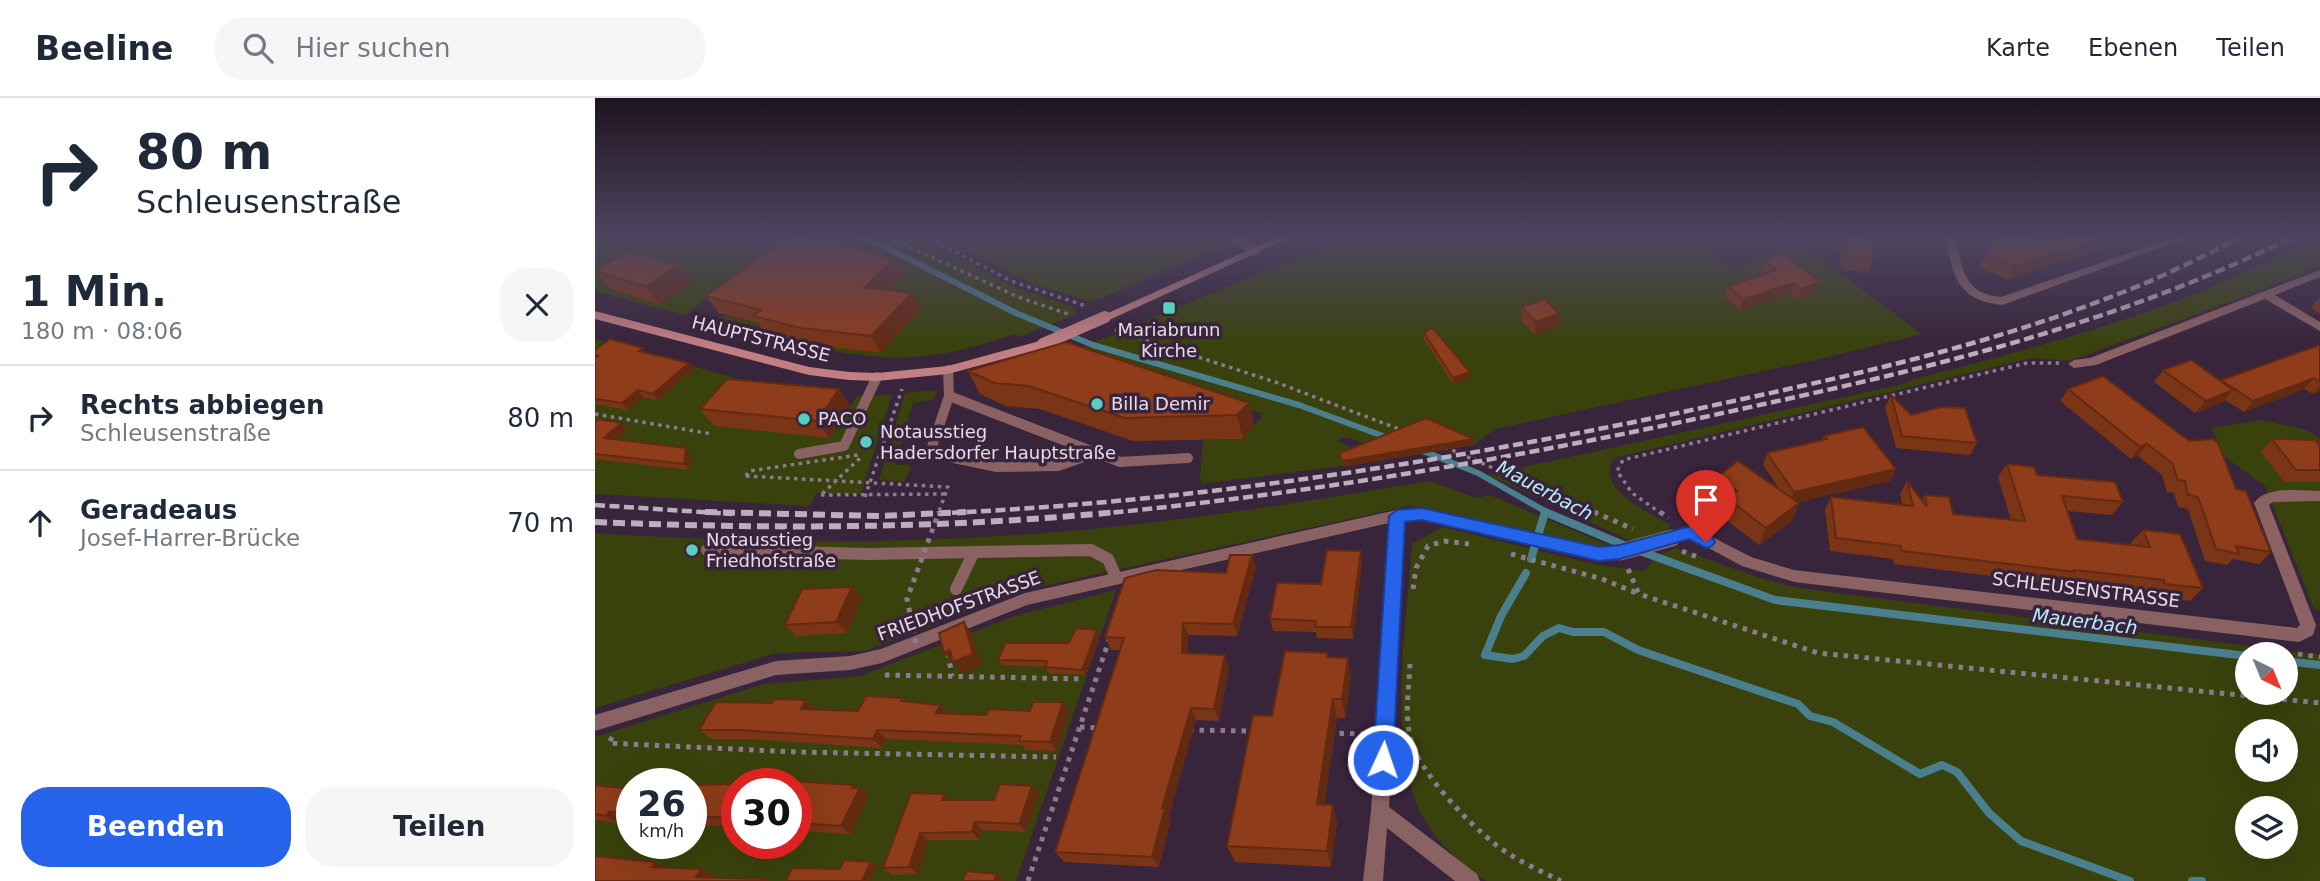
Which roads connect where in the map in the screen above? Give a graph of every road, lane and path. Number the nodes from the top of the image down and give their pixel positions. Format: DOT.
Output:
graph roads {
  1 [pos="967,274"];
  2 [pos="997,274"];
  3 [pos="1207,274"];
  4 [pos="1960,274"];
  5 [pos="2081,274"];
  6 [pos="2319,274"];
  7 [pos="2266,294"];
  8 [pos="1093,308"];
  9 [pos="595,315"];
  10 [pos="1072,315"];
  11 [pos="1107,322"];
  12 [pos="2320,327"];
  13 [pos="2074,364"];
  14 [pos="948,370"];
  15 [pos="907,375"];
  16 [pos="877,377"];
  17 [pos="949,396"];
  18 [pos="595,414"];
  19 [pos="712,434"];
  20 [pos="1413,434"];
  21 [pos="1438,444"];
  22 [pos="1095,453"];
  23 [pos="799,454"];
  24 [pos="1188,458"];
  25 [pos="947,494"];
  26 [pos="2320,496"];
  27 [pos="865,497"];
  28 [pos="1397,516"];
  29 [pos="1691,532"];
  30 [pos="1642,533"];
  31 [pos="1675,543"];
  32 [pos="1481,546"];
  33 [pos="707,550"];
  34 [pos="1502,552"];
  35 [pos="1620,552"];
  36 [pos="973,554"];
  37 [pos="1704,560"];
  38 [pos="1115,577"];
  39 [pos="956,589"];
  40 [pos="1639,594"];
  41 [pos="1412,601"];
  42 [pos="1112,631"];
  43 [pos="943,632"];
  44 [pos="916,643"];
  45 [pos="2298,654"];
  46 [pos="1410,657"];
  47 [pos="2320,657"];
  48 [pos="878,676"];
  49 [pos="952,676"];
  50 [pos="1084,679"];
  51 [pos="2320,703"];
  52 [pos="620,716"];
  53 [pos="595,723"];
  54 [pos="1080,727"];
  55 [pos="1107,728"];
  56 [pos="1177,730"];
  57 [pos="1260,732"];
  58 [pos="1315,733"];
  59 [pos="1385,734"];
  60 [pos="1056,757"];
  61 [pos="1380,811"];
  62 [pos="1028,881"];
  63 [pos="1373,881"];
  64 [pos="1470,881"];
  65 [pos="1561,881"];
  1 -- 10 [label="path"];
  2 -- 8 [label="path"];
  3 -- 11 [label="main road"];
  4 -- 5 [label="street"];
  6 -- 7 [label="street"];
  7 -- 12 [label="street"];
  7 -- 13 [label="street"];
  9 -- 16 [label="main road, HAUPTSTRASSE"];
  11 -- 14 [label="main road, HAUPTSTRASSE, bridge"];
  11 -- 20 [label="path"];
  13 -- 29 [label="path"];
  14 -- 15 [label="main road, HAUPTSTRASSE"];
  14 -- 17 [label="lane"];
  15 -- 16 [label="main road, HAUPTSTRASSE"];
  15 -- 27 [label="path"];
  16 -- 23 [label="lane"];
  17 -- 22 [label="lane"];
  17 -- 22 [label="lane"];
  18 -- 19 [label="path"];
  21 -- 30 [label="path"];
  22 -- 24 [label="lane"];
  25 -- 27 [label="path"];
  25 -- 27 [label="path, bridge"];
  25 -- 44 [label="path, bridge"];
  26 -- 29 [label="street, SCHLEUSENSTRASSE"];
  28 -- 35 [label="street, FRIEDHOFSTRASSE"];
  28 -- 38 [label="street, FRIEDHOFSTRASSE"];
  28 -- 59 [label="street"];
  29 -- 31 [label="street"];
  31 -- 35 [label="street, bridge"];
  31 -- 37 [label="path"];
  32 -- 41 [label="path"];
  33 -- 36 [label="lane"];
  34 -- 40 [label="path"];
  35 -- 40 [label="path"];
  36 -- 38 [label="lane"];
  36 -- 39 [label="lane"];
  38 -- 43 [label="street, FRIEDHOFSTRASSE"];
  40 -- 51 [label="path"];
  42 -- 54 [label="path"];
  43 -- 44 [label="street, FRIEDHOFSTRASSE"];
  43 -- 49 [label="path"];
  44 -- 52 [label="street, FRIEDHOFSTRASSE"];
  45 -- 47 [label="path"];
  46 -- 65 [label="path"];
  48 -- 49 [label="path"];
  49 -- 50 [label="path"];
  52 -- 53 [label="street, FRIEDHOFSTRASSE"];
  52 -- 60 [label="path"];
  54 -- 55 [label="path"];
  54 -- 62 [label="path"];
  56 -- 57 [label="path"];
  58 -- 59 [label="path"];
  59 -- 61 [label="street"];
  61 -- 63 [label="street"];
  61 -- 64 [label="street"];
}
